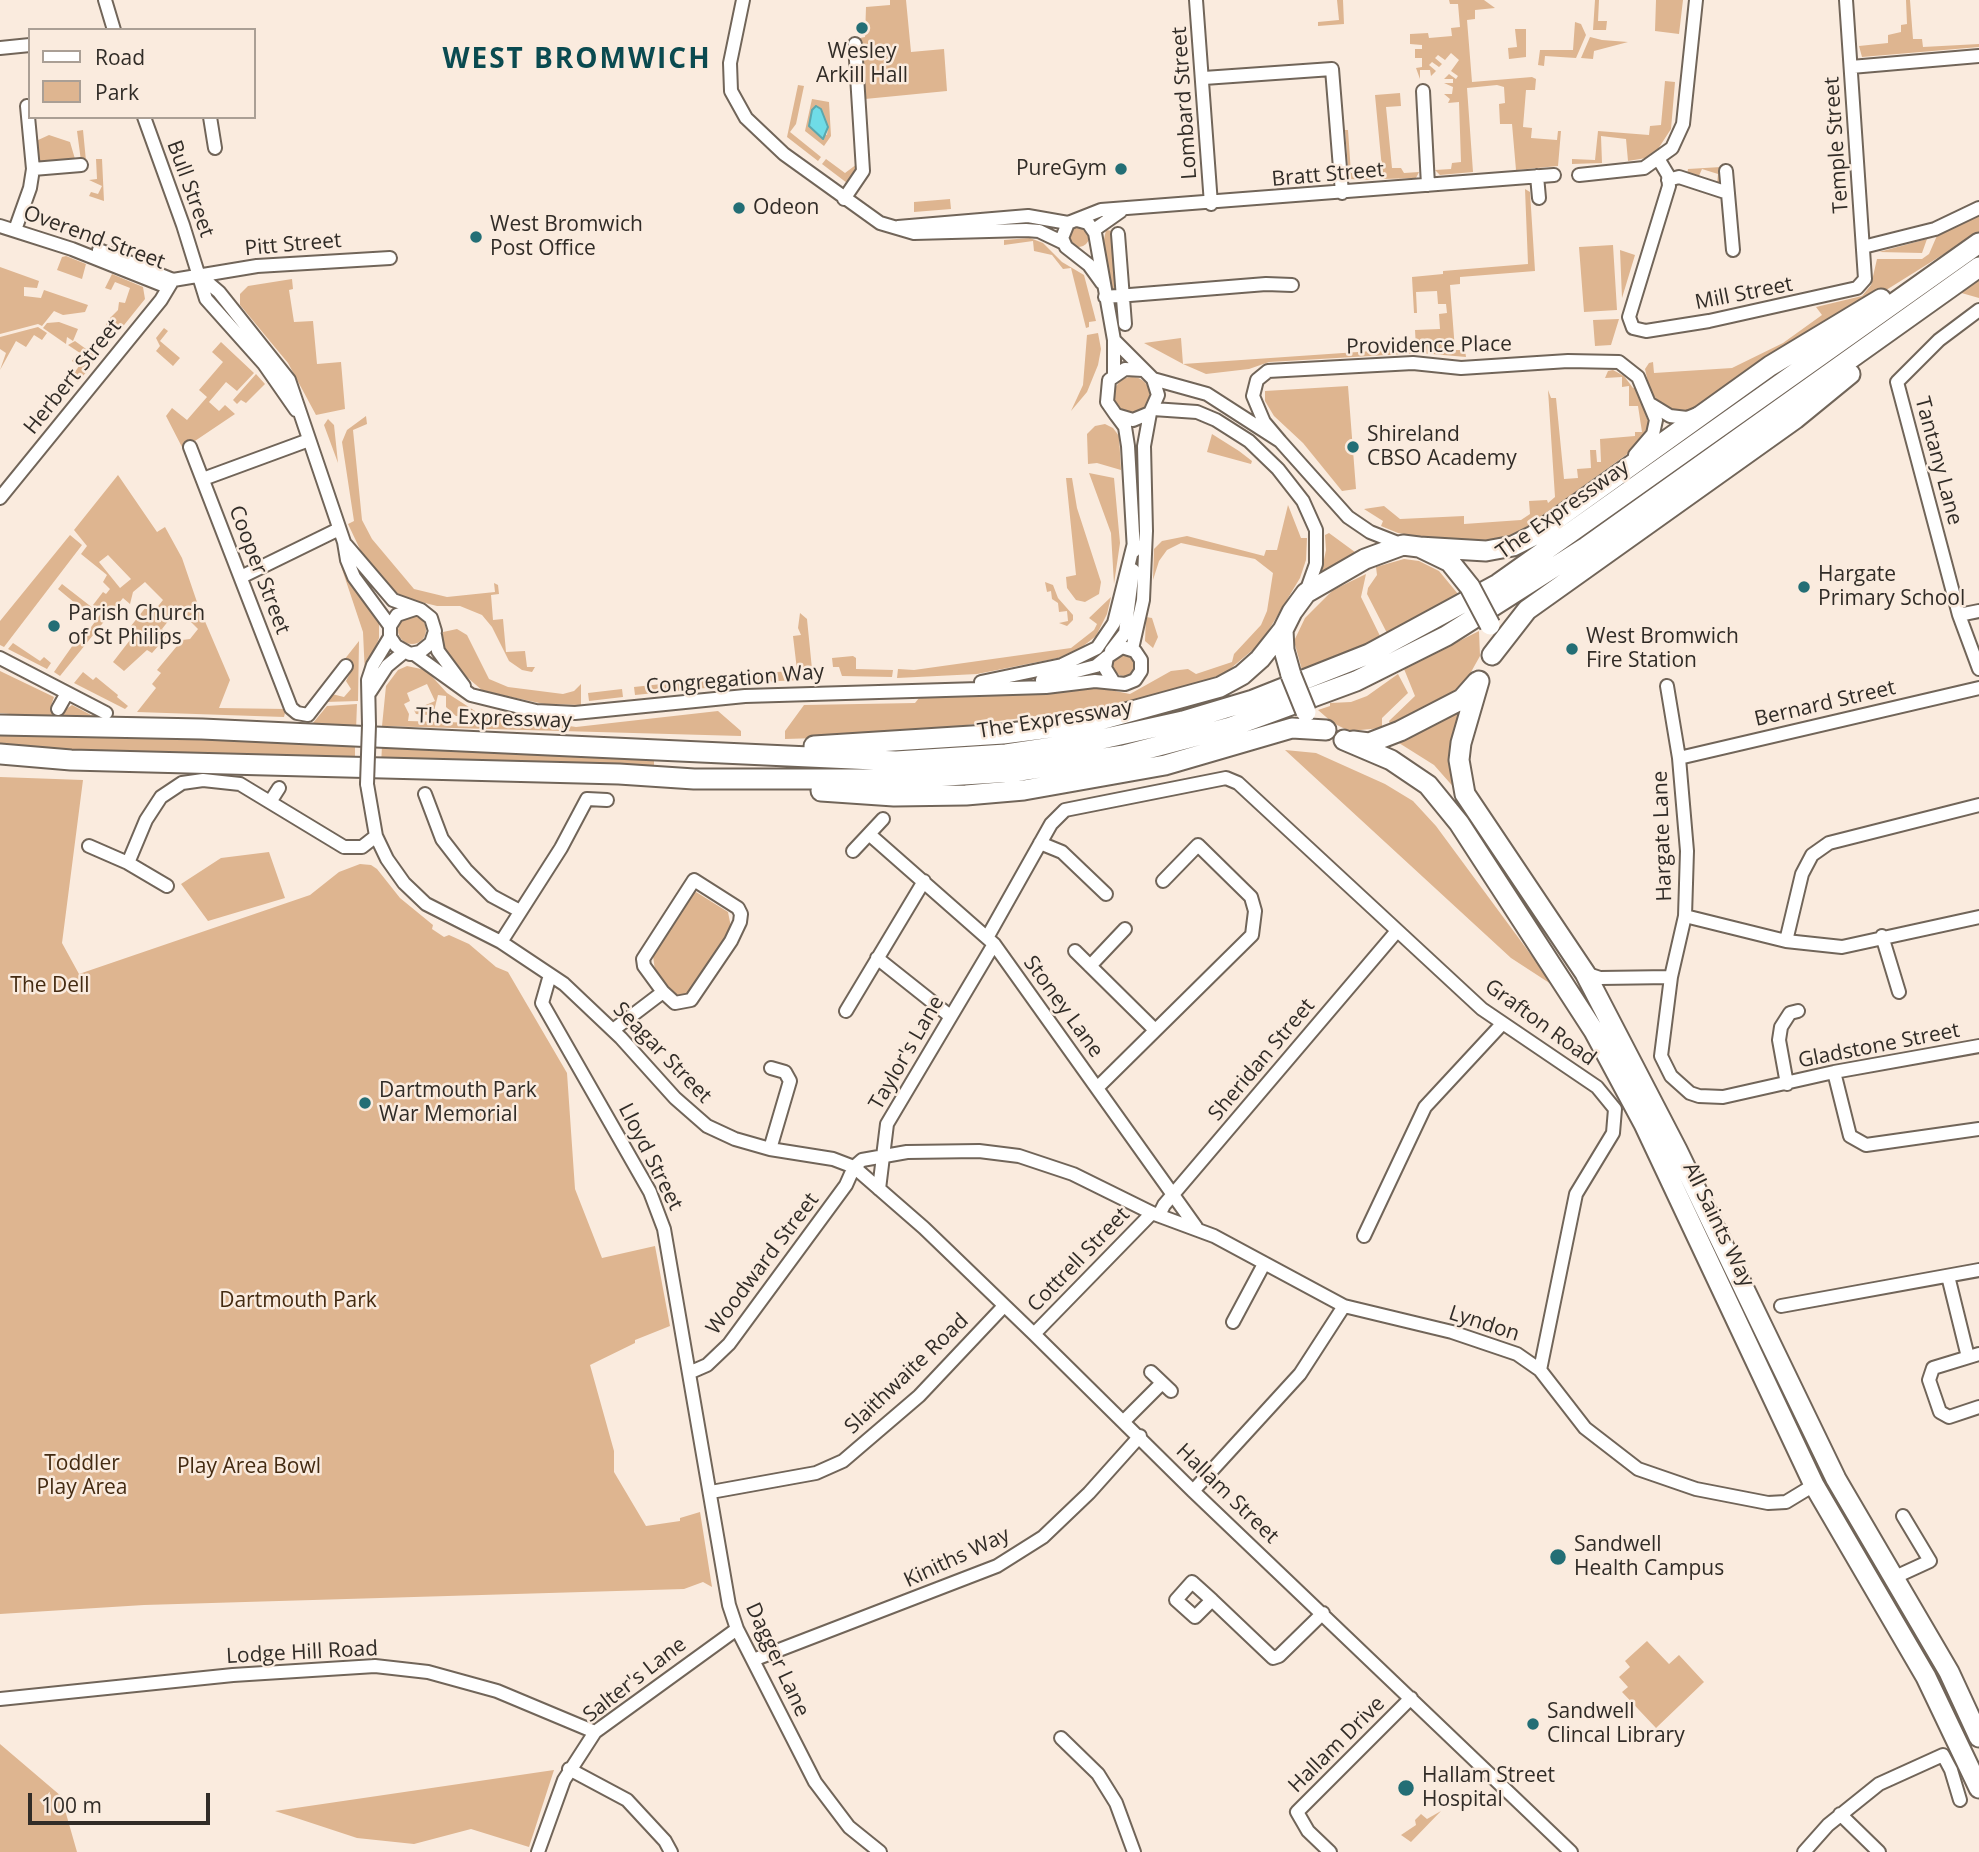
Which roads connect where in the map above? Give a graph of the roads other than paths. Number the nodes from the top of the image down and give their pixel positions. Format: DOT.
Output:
graph roads {
  1 [pos="105,0"];
  2 [pos="743,0"];
  3 [pos="1196,0"];
  4 [pos="1696,0"];
  5 [pos="1846,0"];
  6 [pos="113,28"];
  7 [pos="855,44"];
  8 [pos="28,45"];
  9 [pos="0,48"];
  10 [pos="1979,56"];
  11 [pos="1851,67"];
  12 [pos="1204,78"];
  13 [pos="1423,91"];
  14 [pos="27,106"];
  15 [pos="28,116"];
  16 [pos="28,119"];
  17 [pos="145,119"];
  18 [pos="210,119"];
  19 [pos="215,148"];
  20 [pos="1659,160"];
  21 [pos="81,165"];
  22 [pos="33,169"];
  23 [pos="1726,170"];
  24 [pos="1578,174"];
  25 [pos="1554,175"];
  26 [pos="1537,176"];
  27 [pos="1668,180"];
  28 [pos="1428,185"];
  29 [pos="1342,193"];
  30 [pos="1728,193"];
  31 [pos="1539,198"];
  32 [pos="844,199"];
  33 [pos="1211,204"];
  34 [pos="1979,208"];
  35 [pos="1122,211"];
  36 [pos="0,217"];
  37 [pos="1073,221"];
  38 [pos="0,226"];
  39 [pos="17,226"];
  40 [pos="897,227"];
  41 [pos="1095,233"];
  42 [pos="1118,234"];
  43 [pos="1976,245"];
  44 [pos="1066,246"];
  45 [pos="1863,247"];
  46 [pos="1733,250"];
  47 [pos="390,258"];
  48 [pos="1979,267"];
  49 [pos="199,275"];
  50 [pos="173,280"];
  51 [pos="1939,280"];
  52 [pos="1102,283"];
  53 [pos="1292,285"];
  54 [pos="1860,285"];
  55 [pos="1122,295"];
  56 [pos="1105,298"];
  57 [pos="1979,310"];
  58 [pos="1125,324"];
  59 [pos="1114,340"];
  60 [pos="1148,374"];
  61 [pos="1114,375"];
  62 [pos="1653,405"];
  63 [pos="1151,411"];
  64 [pos="1706,411"];
  65 [pos="1116,415"];
  66 [pos="309,440"];
  67 [pos="1280,441"];
  68 [pos="190,447"];
  69 [pos="1618,475"];
  70 [pos="203,479"];
  71 [pos="0,498"];
  72 [pos="339,529"];
  73 [pos="344,542"];
  74 [pos="1134,543"];
  75 [pos="1411,546"];
  76 [pos="241,577"];
  77 [pos="1306,593"];
  78 [pos="415,609"];
  79 [pos="1979,611"];
  80 [pos="1960,617"];
  81 [pos="1283,630"];
  82 [pos="390,631"];
  83 [pos="435,635"];
  84 [pos="1132,649"];
  85 [pos="409,653"];
  86 [pos="1109,654"];
  87 [pos="1492,655"];
  88 [pos="0,658"];
  89 [pos="346,666"];
  90 [pos="1979,669"];
  91 [pos="334,681"];
  92 [pos="1113,681"];
  93 [pos="1479,681"];
  94 [pos="1668,686"];
  95 [pos="952,688"];
  96 [pos="1004,688"];
  97 [pos="1979,688"];
  98 [pos="346,691"];
  99 [pos="370,692"];
  100 [pos="67,693"];
  101 [pos="471,695"];
  102 [pos="58,709"];
  103 [pos="106,713"];
  104 [pos="0,725"];
  105 [pos="1326,730"];
  106 [pos="1344,740"];
  107 [pos="711,751"];
  108 [pos="0,754"];
  109 [pos="1679,758"];
  110 [pos="71,760"];
  111 [pos="0,761"];
  112 [pos="694,779"];
  113 [pos="1238,783"];
  114 [pos="279,788"];
  115 [pos="425,794"];
  116 [pos="607,800"];
  117 [pos="270,802"];
  118 [pos="1979,805"];
  119 [pos="883,819"];
  120 [pos="869,834"];
  121 [pos="376,836"];
  122 [pos="1040,843"];
  123 [pos="89,846"];
  124 [pos="853,851"];
  125 [pos="128,863"];
  126 [pos="924,881"];
  127 [pos="1163,881"];
  128 [pos="167,886"];
  129 [pos="1099,893"];
  130 [pos="520,911"];
  131 [pos="1685,916"];
  132 [pos="1979,917"];
  133 [pos="1125,929"];
  134 [pos="1397,931"];
  135 [pos="1882,936"];
  136 [pos="991,940"];
  137 [pos="1786,940"];
  138 [pos="501,942"];
  139 [pos="1075,951"];
  140 [pos="877,958"];
  141 [pos="1090,966"];
  142 [pos="1585,974"];
  143 [pos="551,975"];
  144 [pos="1622,975"];
  145 [pos="1671,977"];
  146 [pos="663,992"];
  147 [pos="1899,992"];
  148 [pos="1601,1004"];
  149 [pos="846,1011"];
  150 [pos="1798,1011"];
  151 [pos="950,1016"];
  152 [pos="1502,1024"];
  153 [pos="613,1030"];
  154 [pos="1155,1030"];
  155 [pos="1979,1046"];
  156 [pos="771,1068"];
  157 [pos="1834,1072"];
  158 [pos="1787,1084"];
  159 [pos="1097,1088"];
  160 [pos="1979,1129"];
  161 [pos="769,1149"];
  162 [pos="883,1154"];
  163 [pos="854,1167"];
  164 [pos="879,1189"];
  165 [pos="1172,1196"];
  166 [pos="1155,1214"];
  167 [pos="1197,1227"];
  168 [pos="1364,1236"];
  169 [pos="1264,1264"];
  170 [pos="1979,1270"];
  171 [pos="1948,1276"];
  172 [pos="1003,1306"];
  173 [pos="1344,1306"];
  174 [pos="1781,1306"];
  175 [pos="1233,1322"];
  176 [pos="1034,1334"];
  177 [pos="1973,1356"];
  178 [pos="1539,1370"];
  179 [pos="691,1371"];
  180 [pos="1151,1372"];
  181 [pos="1979,1407"];
  182 [pos="1125,1420"];
  183 [pos="1140,1436"];
  184 [pos="1834,1475"];
  185 [pos="1814,1485"];
  186 [pos="1193,1491"];
  187 [pos="711,1492"];
  188 [pos="1903,1516"];
  189 [pos="1893,1578"];
  190 [pos="1212,1600"];
  191 [pos="1323,1613"];
  192 [pos="737,1629"];
  193 [pos="753,1660"];
  194 [pos="1411,1698"];
  195 [pos="0,1699"];
  196 [pos="595,1732"];
  197 [pos="1979,1737"];
  198 [pos="1061,1738"];
  199 [pos="1974,1762"];
  200 [pos="569,1769"];
  201 [pos="1979,1788"];
  202 [pos="1960,1800"];
  203 [pos="1840,1814"];
  204 [pos="538,1852"];
  205 [pos="671,1852"];
  206 [pos="880,1852"];
  207 [pos="1134,1852"];
  208 [pos="1330,1852"];
  209 [pos="1570,1852"];
  210 [pos="1804,1852"];
  211 [pos="1879,1852"];
  1 -- 6 [label="street"];
  2 -- 32 [label="street"];
  3 -- 12 [label="street, Lombard Street"];
  4 -- 20 [label="street"];
  5 -- 11 [label="street, Temple Street"];
  7 -- 32 [label="street"];
  8 -- 9 [label="street"];
  10 -- 11 [label="street"];
  11 -- 45 [label="street, Temple Street"];
  12 -- 29 [label="street"];
  12 -- 33 [label="street, Lombard Street"];
  13 -- 28 [label="street"];
  14 -- 15 [label="street"];
  16 -- 22 [label="street"];
  17 -- 49 [label="street, Bull Street"];
  18 -- 19 [label="street"];
  20 -- 24 [label="street"];
  20 -- 27 [label="street"];
  21 -- 22 [label="street"];
  22 -- 39 [label="street"];
  23 -- 30 [label="street"];
  25 -- 26 [label="street, Bratt Street"];
  26 -- 28 [label="street, Bratt Street"];
  26 -- 31 [label="street"];
  27 -- 30 [label="street"];
  27 -- 54 [label="street, Mill Street"];
  28 -- 29 [label="street, Bratt Street"];
  29 -- 33 [label="street, Bratt Street"];
  30 -- 46 [label="street"];
  32 -- 40 [label="street"];
  33 -- 35 [label="street, Bratt Street"];
  34 -- 45 [label="street"];
  35 -- 37 [label="street, Bratt Street"];
  35 -- 41 [label="street, Bratt Street"];
  36 -- 39 [label="street, Overend Street"];
  37 -- 40 [label="street"];
  37 -- 41 [label="street"];
  37 -- 44 [label="street"];
  38 -- 39 [label="street, Overend Street"];
  39 -- 50 [label="street, Overend Street"];
  40 -- 44 [label="street"];
  41 -- 44 [label="street"];
  41 -- 52 [label="street"];
  42 -- 55 [label="street"];
  43 -- 51 [label="highway"];
  44 -- 52 [label="street"];
  45 -- 54 [label="street, Temple Street"];
  47 -- 49 [label="street, Pitt Street"];
  48 -- 51 [label="highway, The Expressway"];
  49 -- 50 [label="street, Overend Street"];
  49 -- 66 [label="street, Bull Street"];
  50 -- 71 [label="street, Herbert Street"];
  51 -- 64 [label="highway"];
  51 -- 87 [label="highway"];
  51 -- 107 [label="highway, The Expressway"];
  51 -- 112 [label="highway, The Expressway"];
  52 -- 56 [label="street"];
  53 -- 55 [label="street"];
  55 -- 56 [label="street"];
  55 -- 58 [label="street"];
  56 -- 59 [label="street"];
  57 -- 80 [label="street, Tantany Lane"];
  59 -- 60 [label="street"];
  59 -- 61 [label="street"];
  60 -- 61 [label="street"];
  60 -- 63 [label="street"];
  60 -- 67 [label="street"];
  61 -- 65 [label="street"];
  62 -- 64 [label="street"];
  62 -- 67 [label="street, Providence Place"];
  62 -- 69 [label="street"];
  63 -- 65 [label="street"];
  63 -- 77 [label="street"];
  63 -- 84 [label="street, Congregation Way"];
  64 -- 69 [label="highway"];
  65 -- 74 [label="street"];
  66 -- 70 [label="street"];
  66 -- 72 [label="street, Bull Street"];
  67 -- 75 [label="street"];
  68 -- 70 [label="street, Cooper Street"];
  69 -- 75 [label="highway"];
  70 -- 76 [label="street, Cooper Street"];
  72 -- 73 [label="street, Bull Street"];
  72 -- 76 [label="street"];
  73 -- 78 [label="street"];
  73 -- 82 [label="street"];
  74 -- 86 [label="street"];
  74 -- 95 [label="street"];
  75 -- 77 [label="highway"];
  75 -- 87 [label="highway, bridge"];
  76 -- 91 [label="street, Cooper Street"];
  77 -- 81 [label="highway"];
  78 -- 82 [label="street"];
  78 -- 83 [label="street"];
  79 -- 80 [label="street"];
  80 -- 90 [label="street, Tantany Lane"];
  81 -- 105 [label="highway, bridge"];
  81 -- 107 [label="highway"];
  82 -- 85 [label="street"];
  82 -- 99 [label="street"];
  83 -- 85 [label="street"];
  83 -- 101 [label="street"];
  84 -- 86 [label="street, Congregation Way"];
  84 -- 92 [label="street, Congregation Way"];
  85 -- 99 [label="street"];
  85 -- 101 [label="street, Congregation Way"];
  86 -- 92 [label="street"];
  86 -- 96 [label="street, Congregation Way"];
  87 -- 93 [label="highway"];
  88 -- 100 [label="street"];
  89 -- 91 [label="street"];
  91 -- 98 [label="street"];
  92 -- 96 [label="street, Congregation Way"];
  93 -- 106 [label="highway"];
  93 -- 142 [label="highway, All Saints Way"];
  94 -- 109 [label="street, Hargate Lane"];
  95 -- 96 [label="street, Congregation Way"];
  95 -- 101 [label="street, Congregation Way"];
  97 -- 109 [label="street, Bernard Street"];
  99 -- 121 [label="street, bridge"];
  100 -- 102 [label="street"];
  100 -- 103 [label="street"];
  104 -- 107 [label="highway, The Expressway"];
  105 -- 106 [label="highway"];
  105 -- 112 [label="highway"];
  106 -- 185 [label="highway, All Saints Way"];
  108 -- 110 [label="highway, The Expressway"];
  109 -- 131 [label="street, Hargate Lane"];
  110 -- 111 [label="highway"];
  110 -- 112 [label="highway, The Expressway"];
  113 -- 122 [label="street, Taylor's Lane"];
  113 -- 134 [label="street, Grafton Road"];
  114 -- 117 [label="street"];
  115 -- 130 [label="street"];
  116 -- 130 [label="street"];
  117 -- 121 [label="street"];
  117 -- 125 [label="street"];
  118 -- 137 [label="street"];
  119 -- 120 [label="street"];
  120 -- 124 [label="street"];
  120 -- 126 [label="street, Stoney Lane"];
  121 -- 138 [label="street, Seagar Street"];
  122 -- 129 [label="street"];
  122 -- 136 [label="street, Taylor's Lane"];
  123 -- 125 [label="street"];
  125 -- 128 [label="street"];
  126 -- 136 [label="street, Stoney Lane"];
  126 -- 140 [label="street"];
  127 -- 154 [label="street"];
  130 -- 138 [label="street"];
  131 -- 137 [label="street"];
  131 -- 145 [label="street, Hargate Lane"];
  132 -- 135 [label="street"];
  133 -- 141 [label="street"];
  134 -- 152 [label="street, Grafton Road"];
  134 -- 165 [label="street, Sheridan Street"];
  135 -- 137 [label="street"];
  135 -- 147 [label="street"];
  136 -- 151 [label="street, Taylor's Lane"];
  136 -- 159 [label="street, Stoney Lane"];
  138 -- 143 [label="street, Seagar Street"];
  139 -- 141 [label="street"];
  140 -- 149 [label="street"];
  140 -- 151 [label="street"];
  141 -- 154 [label="street"];
  142 -- 144 [label="street"];
  142 -- 148 [label="highway, All Saints Way"];
  143 -- 153 [label="street, Seagar Street"];
  143 -- 179 [label="street, Lloyd Street"];
  144 -- 145 [label="street"];
  144 -- 148 [label="street"];
  145 -- 158 [label="street, Gladstone Street"];
  146 -- 146 [label="street"];
  146 -- 153 [label="street"];
  148 -- 184 [label="highway, All Saints Way"];
  150 -- 158 [label="street, Gladstone Street"];
  151 -- 162 [label="street, Taylor's Lane"];
  152 -- 168 [label="street"];
  152 -- 178 [label="street, Grafton Road"];
  153 -- 161 [label="street, Seagar Street"];
  154 -- 159 [label="street"];
  155 -- 157 [label="street, Gladstone Street"];
  156 -- 161 [label="street"];
  157 -- 158 [label="street, Gladstone Street"];
  157 -- 160 [label="street"];
  159 -- 165 [label="street, Stoney Lane"];
  161 -- 163 [label="street, Seagar Street"];
  162 -- 163 [label="street"];
  162 -- 164 [label="street, Taylor's Lane"];
  162 -- 166 [label="street, Lyndon"];
  163 -- 164 [label="street, Hallam Street"];
  163 -- 179 [label="street, Woodward Street"];
  164 -- 172 [label="street, Hallam Street"];
  165 -- 166 [label="street, Sheridan Street"];
  165 -- 167 [label="street, Stoney Lane"];
  166 -- 167 [label="street, Lyndon"];
  166 -- 176 [label="street, Cottrell Street"];
  167 -- 169 [label="street, Lyndon"];
  169 -- 173 [label="street, Lyndon"];
  169 -- 175 [label="street"];
  170 -- 171 [label="street"];
  171 -- 174 [label="street"];
  171 -- 177 [label="street"];
  172 -- 176 [label="street, Hallam Street"];
  172 -- 187 [label="street, Slaithwaite Road"];
  173 -- 178 [label="street, Lyndon"];
  173 -- 186 [label="street"];
  176 -- 182 [label="street, Hallam Street"];
  177 -- 181 [label="street"];
  178 -- 185 [label="street, Lyndon"];
  179 -- 187 [label="street, Dagger Lane"];
  180 -- 182 [label="street"];
  182 -- 183 [label="street, Hallam Street"];
  183 -- 186 [label="street, Hallam Street"];
  183 -- 193 [label="street, Kiniths Way"];
  184 -- 185 [label="highway"];
  184 -- 189 [label="highway, All Saints Way"];
  185 -- 199 [label="highway, All Saints Way"];
  186 -- 191 [label="street, Hallam Street"];
  187 -- 192 [label="street, Dagger Lane"];
  188 -- 189 [label="street"];
  189 -- 197 [label="highway, All Saints Way"];
  190 -- 191 [label="street"];
  191 -- 194 [label="street, Hallam Street"];
  192 -- 193 [label="street, Dagger Lane"];
  192 -- 196 [label="street, Salter's Lane"];
  193 -- 206 [label="street, Dagger Lane"];
  194 -- 208 [label="street, Hallam Drive"];
  194 -- 209 [label="street, Hallam Street"];
  195 -- 196 [label="street, Lodge Hill Road"];
  196 -- 200 [label="street, Salter's Lane"];
  198 -- 207 [label="street"];
  199 -- 201 [label="highway, All Saints Way"];
  200 -- 204 [label="street, Salter's Lane"];
  200 -- 205 [label="street"];
  202 -- 203 [label="street"];
  203 -- 210 [label="street"];
  203 -- 211 [label="street"];
}
